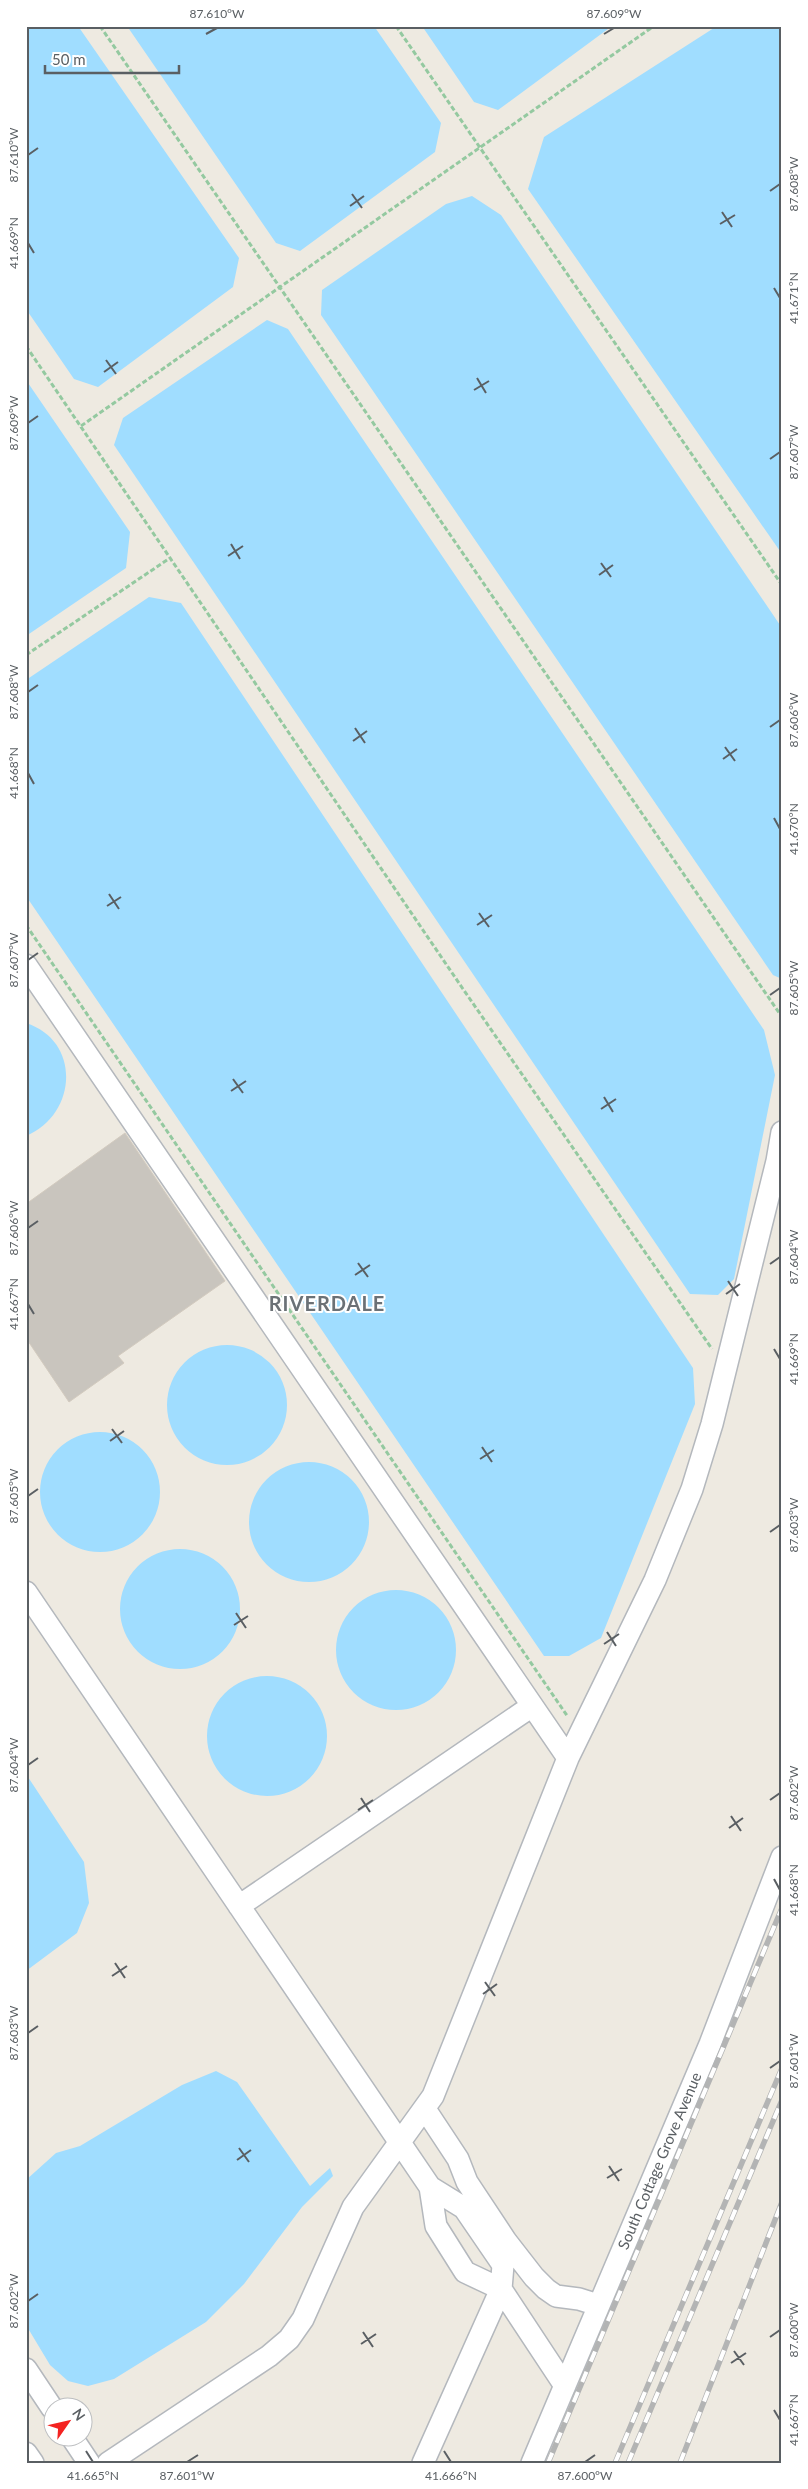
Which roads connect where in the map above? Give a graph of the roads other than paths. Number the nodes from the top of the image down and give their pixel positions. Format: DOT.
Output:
graph roads {
  1 [pos="26,965"];
  2 [pos="782,1132"];
  3 [pos="26,1592"];
  4 [pos="532,1706"];
  5 [pos="568,1758"];
  6 [pos="782,1857"];
  7 [pos="239,1906"];
  8 [pos="425,2109"];
  9 [pos="400,2143"];
  10 [pos="430,2188"];
  11 [pos="501,2289"];
  12 [pos="598,2305"];
  13 [pos="26,2369"];
  14 [pos="565,2386"];
  15 [pos="44,2396"];
  16 [pos="78,2446"];
  17 [pos="26,2452"];
  18 [pos="33,2463"];
  19 [pos="89,2463"];
  20 [pos="108,2463"];
  21 [pos="423,2463"];
  22 [pos="532,2463"];
  1 -- 4 [label="street"];
  2 -- 5 [label="street"];
  3 -- 7 [label="street"];
  4 -- 5 [label="street"];
  4 -- 7 [label="street"];
  5 -- 8 [label="street"];
  6 -- 12 [label="street, South Cottage Grove Avenue"];
  7 -- 9 [label="street"];
  8 -- 9 [label="street"];
  8 -- 12 [label="street"];
  9 -- 10 [label="street"];
  9 -- 20 [label="street"];
  10 -- 11 [label="street"];
  10 -- 11 [label="street"];
  11 -- 14 [label="street"];
  11 -- 21 [label="street"];
  12 -- 14 [label="street, South Cottage Grove Avenue"];
  13 -- 15 [label="street"];
  14 -- 22 [label="street, South Cottage Grove Avenue"];
  16 -- 19 [label="street"];
  17 -- 18 [label="street"];
}
